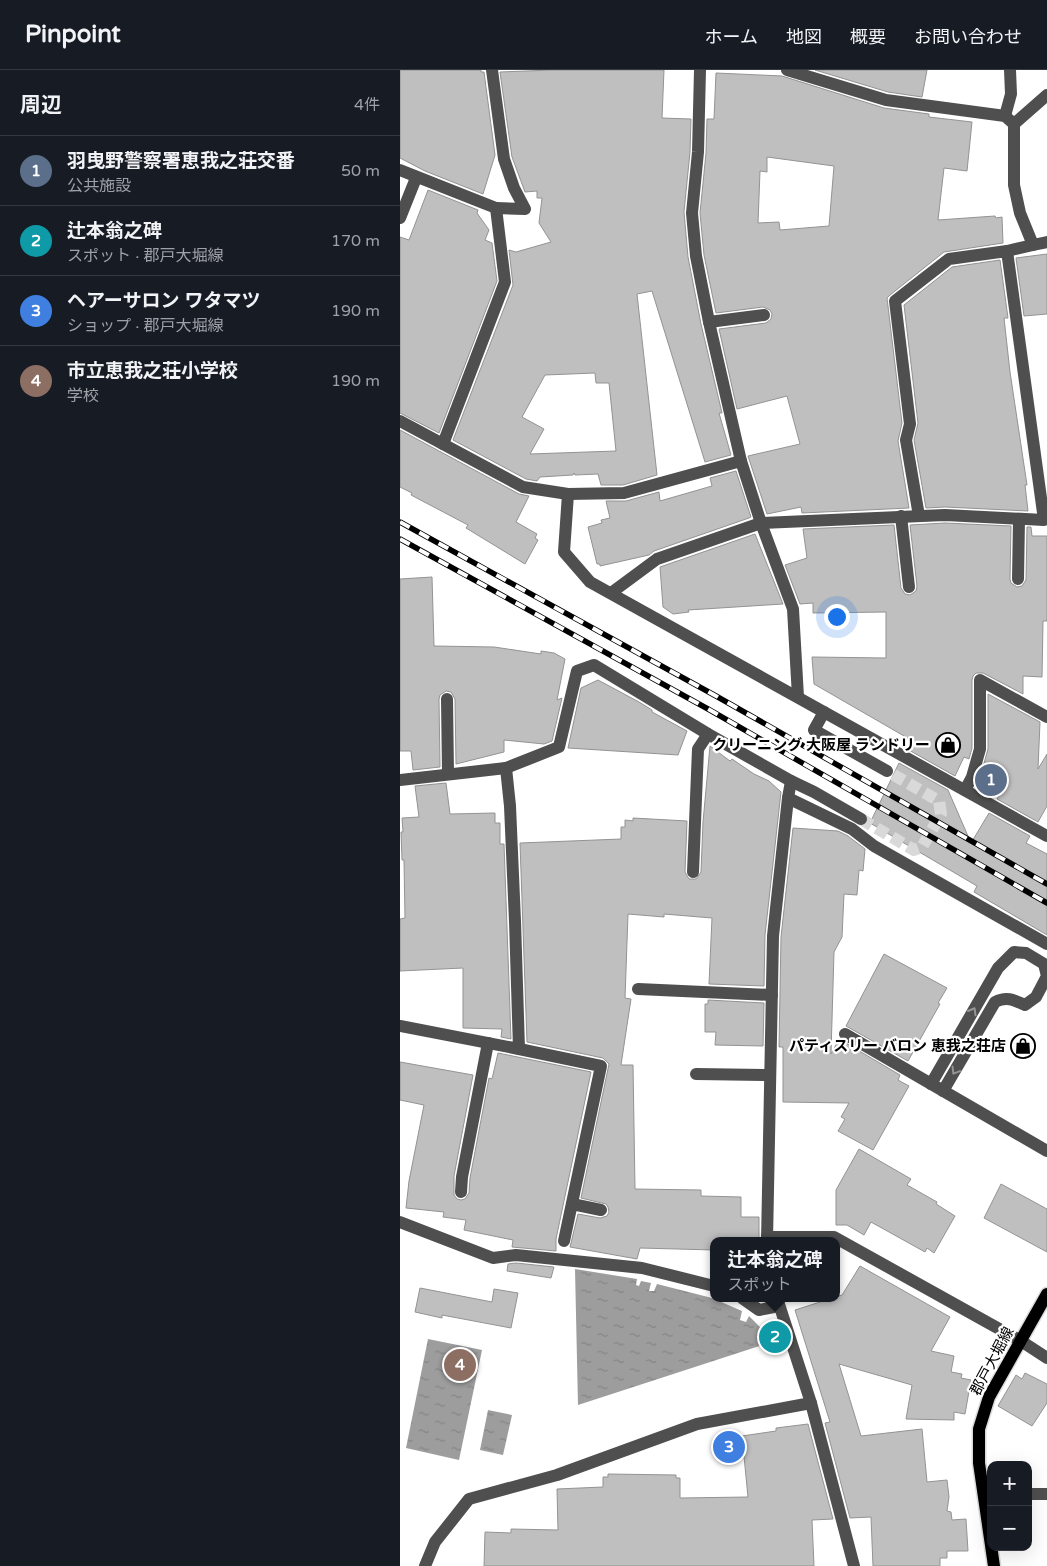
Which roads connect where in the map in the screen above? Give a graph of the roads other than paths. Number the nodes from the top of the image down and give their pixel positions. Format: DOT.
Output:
graph roads {
  1 [pos="492,70"];
  2 [pos="700,70"];
  3 [pos="787,70"];
  4 [pos="1010,70"];
  5 [pos="1047,95"];
  6 [pos="1009,120"];
  7 [pos="400,170"];
  8 [pos="416,178"];
  9 [pos="496,208"];
  10 [pos="400,218"];
  11 [pos="1047,242"];
  12 [pos="1034,244"];
  13 [pos="1006,251"];
  14 [pos="764,316"];
  15 [pos="709,322"];
  16 [pos="400,421"];
  17 [pos="442,444"];
  18 [pos="741,461"];
  19 [pos="568,494"];
  20 [pos="901,516"];
  21 [pos="919,516"];
  22 [pos="1019,519"];
  23 [pos="760,522"];
  24 [pos="1018,579"];
  25 [pos="909,587"];
  26 [pos="611,594"];
  27 [pos="798,698"];
  28 [pos="447,699"];
  29 [pos="824,712"];
  30 [pos="1047,717"];
  31 [pos="708,734"];
  32 [pos="506,768"];
  33 [pos="887,771"];
  34 [pos="448,773"];
  35 [pos="400,780"];
  36 [pos="791,781"];
  37 [pos="965,790"];
  38 [pos="788,798"];
  39 [pos="861,819"];
  40 [pos="1047,836"];
  41 [pos="693,872"];
  42 [pos="1047,944"];
  43 [pos="638,989"];
  44 [pos="772,995"];
  45 [pos="400,1026"];
  46 [pos="845,1034"];
  47 [pos="488,1043"];
  48 [pos="519,1049"];
  49 [pos="696,1074"];
  50 [pos="770,1075"];
  51 [pos="931,1084"];
  52 [pos="943,1091"];
  53 [pos="1047,1151"];
  54 [pos="461,1192"];
  55 [pos="572,1204"];
  56 [pos="601,1210"];
  57 [pos="400,1222"];
  58 [pos="767,1237"];
  59 [pos="564,1241"];
  60 [pos="840,1241"];
  61 [pos="710,1285"];
  62 [pos="1047,1294"];
  63 [pos="748,1302"];
  64 [pos="778,1302"];
  65 [pos="1021,1341"];
  66 [pos="1047,1358"];
  67 [pos="811,1403"];
  68 [pos="1032,1494"];
  69 [pos="1047,1494"];
  70 [pos="987,1497"];
  71 [pos="988,1506"];
  72 [pos="425,1566"];
  73 [pos="854,1566"];
  74 [pos="994,1566"];
  1 -- 9 [label="street"];
  2 -- 15 [label="street"];
  3 -- 6 [label="street"];
  4 -- 6 [label="street"];
  5 -- 6 [label="street"];
  6 -- 12 [label="street"];
  7 -- 8 [label="street"];
  8 -- 9 [label="street"];
  8 -- 10 [label="street"];
  9 -- 17 [label="street"];
  11 -- 12 [label="street"];
  12 -- 13 [label="street"];
  13 -- 21 [label="street"];
  13 -- 22 [label="street"];
  14 -- 15 [label="street"];
  15 -- 18 [label="street"];
  16 -- 17 [label="street"];
  17 -- 19 [label="street"];
  18 -- 19 [label="street"];
  18 -- 23 [label="street"];
  19 -- 26 [label="street"];
  20 -- 21 [label="street"];
  20 -- 23 [label="street"];
  20 -- 25 [label="street"];
  21 -- 22 [label="street"];
  22 -- 24 [label="street"];
  23 -- 26 [label="street"];
  23 -- 27 [label="street"];
  26 -- 27 [label="street"];
  27 -- 29 [label="street"];
  28 -- 34 [label="street"];
  29 -- 33 [label="street"];
  29 -- 37 [label="street"];
  30 -- 37 [label="street"];
  31 -- 32 [label="street"];
  31 -- 36 [label="street"];
  31 -- 41 [label="street"];
  32 -- 34 [label="street"];
  32 -- 48 [label="street"];
  34 -- 35 [label="street"];
  36 -- 38 [label="street"];
  36 -- 39 [label="street"];
  37 -- 40 [label="street"];
  38 -- 42 [label="street"];
  38 -- 44 [label="street"];
  43 -- 44 [label="street"];
  44 -- 50 [label="street"];
  45 -- 47 [label="street"];
  46 -- 51 [label="street"];
  47 -- 48 [label="street"];
  47 -- 54 [label="street"];
  48 -- 55 [label="street"];
  49 -- 50 [label="street"];
  50 -- 58 [label="street"];
  51 -- 52 [label="street"];
  51 -- 52 [label="street, one-way"];
  52 -- 53 [label="street"];
  55 -- 56 [label="street"];
  55 -- 59 [label="street"];
  57 -- 61 [label="street"];
  60 -- 65 [label="street"];
  62 -- 65 [label="main road, 郡戸大堀線"];
  63 -- 64 [label="street"];
  64 -- 67 [label="street"];
  65 -- 66 [label="street"];
  65 -- 70 [label="main road, 郡戸大堀線"];
  67 -- 72 [label="street"];
  67 -- 73 [label="street"];
  68 -- 69 [label="street"];
  71 -- 74 [label="main road, 郡戸大堀線"];
}
